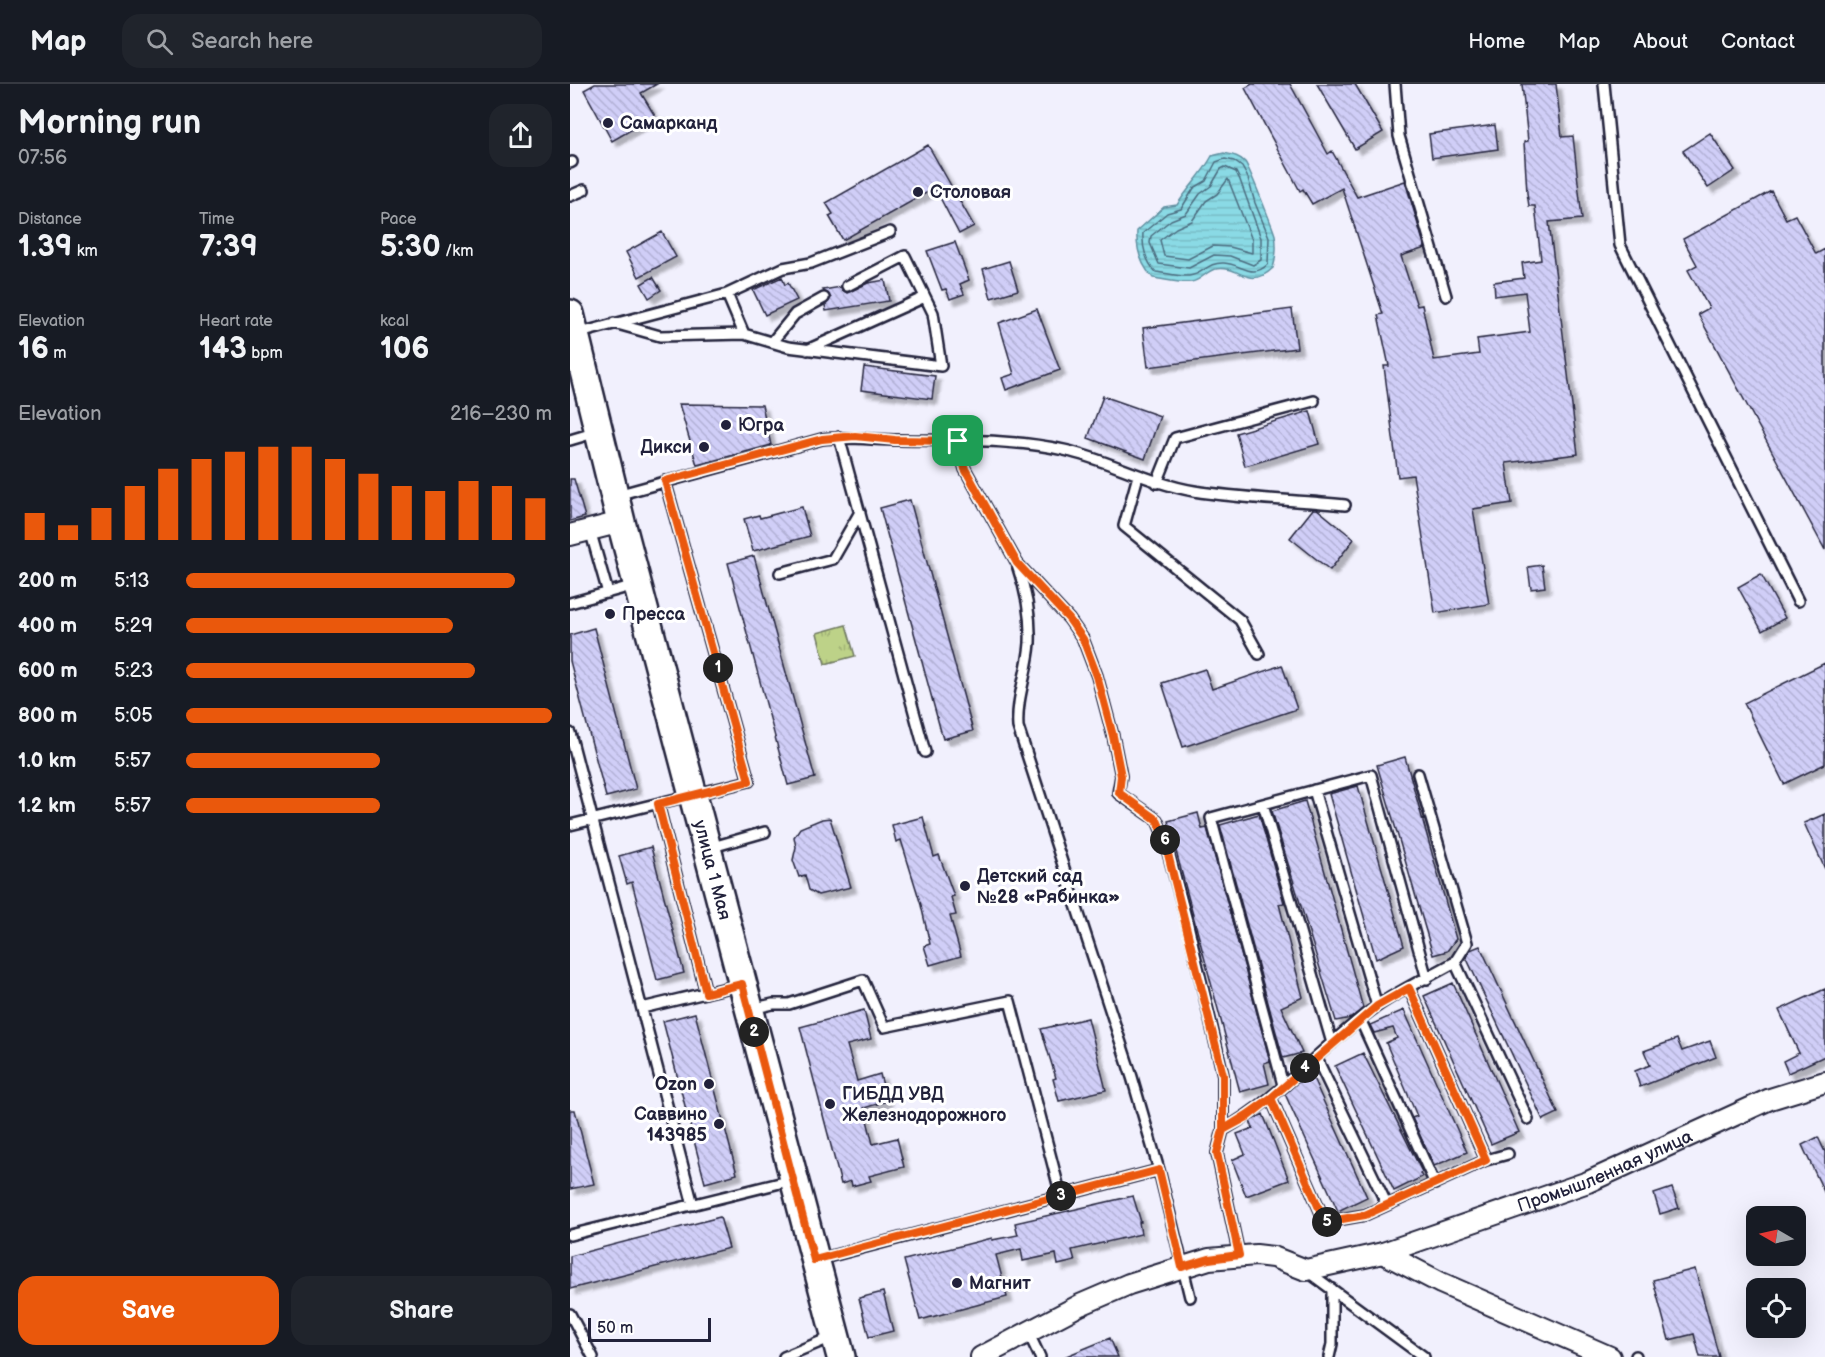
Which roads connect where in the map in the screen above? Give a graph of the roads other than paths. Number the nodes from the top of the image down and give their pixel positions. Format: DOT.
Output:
graph roads {
  1 [pos="1395,84"];
  2 [pos="1604,84"];
  3 [pos="584,190"];
  4 [pos="570,196"];
  5 [pos="890,232"];
  6 [pos="846,286"];
  7 [pos="727,294"];
  8 [pos="1446,296"];
  9 [pos="925,297"];
  10 [pos="824,298"];
  11 [pos="614,323"];
  12 [pos="572,324"];
  13 [pos="744,334"];
  14 [pos="772,342"];
  15 [pos="807,350"];
  16 [pos="1314,401"];
  17 [pos="599,432"];
  18 [pos="839,437"];
  19 [pos="570,440"];
  20 [pos="958,441"];
  21 [pos="1138,476"];
  22 [pos="665,481"];
  23 [pos="1157,483"];
  24 [pos="615,496"];
  25 [pos="1345,505"];
  26 [pos="860,512"];
  27 [pos="621,522"];
  28 [pos="590,530"];
  29 [pos="570,535"];
  30 [pos="1017,563"];
  31 [pos="780,573"];
  32 [pos="638,585"];
  33 [pos="608,593"];
  34 [pos="1798,601"];
  35 [pos="570,603"];
  36 [pos="1259,654"];
  37 [pos="570,733"];
  38 [pos="925,752"];
  39 [pos="1418,774"];
  40 [pos="1314,790"];
  41 [pos="693,796"];
  42 [pos="658,804"];
  43 [pos="1263,804"];
  44 [pos="593,820"];
  45 [pos="574,825"];
  46 [pos="765,832"];
  47 [pos="570,834"];
  48 [pos="706,849"];
  49 [pos="1455,962"];
  50 [pos="1426,979"];
  51 [pos="1409,988"];
  52 [pos="706,993"];
  53 [pos="745,997"];
  54 [pos="1377,1006"];
  55 [pos="642,1008"];
  56 [pos="1360,1019"];
  57 [pos="1332,1043"];
  58 [pos="1317,1059"];
  59 [pos="1825,1082"];
  60 [pos="1283,1085"];
  61 [pos="1271,1098"];
  62 [pos="1528,1119"];
  63 [pos="1223,1130"];
  64 [pos="1508,1154"];
  65 [pos="1486,1160"];
  66 [pos="1159,1170"];
  67 [pos="793,1180"];
  68 [pos="1435,1184"];
  69 [pos="1061,1196"];
  70 [pos="693,1204"];
  71 [pos="1386,1205"];
  72 [pos="570,1235"];
  73 [pos="1383,1252"];
  74 [pos="1239,1255"];
  75 [pos="814,1260"];
  76 [pos="1182,1267"];
  77 [pos="1305,1270"];
  78 [pos="1332,1289"];
  79 [pos="1190,1298"];
  80 [pos="570,1314"];
  81 [pos="1028,1332"];
  82 [pos="838,1346"];
  83 [pos="1005,1351"];
  84 [pos="803,1353"];
  85 [pos="593,1357"];
  86 [pos="784,1357"];
  87 [pos="981,1357"];
  88 [pos="1040,1357"];
  89 [pos="1329,1357"];
  90 [pos="1424,1357"];
  91 [pos="1610,1357"];
  1 -- 8 [label="lane"];
  2 -- 34 [label="lane"];
  3 -- 4 [label="lane"];
  5 -- 7 [label="lane"];
  6 -- 9 [label="lane"];
  7 -- 11 [label="lane"];
  7 -- 13 [label="lane"];
  9 -- 15 [label="lane"];
  9 -- 15 [label="lane"];
  10 -- 14 [label="lane"];
  11 -- 12 [label="lane"];
  11 -- 13 [label="lane"];
  12 -- 17 [label="street, улица 1 Мая"];
  13 -- 14 [label="lane"];
  14 -- 15 [label="lane"];
  16 -- 23 [label="lane"];
  17 -- 19 [label="lane"];
  17 -- 24 [label="street, улица 1 Мая"];
  18 -- 20 [label="lane"];
  18 -- 22 [label="lane"];
  18 -- 26 [label="lane"];
  20 -- 21 [label="lane"];
  20 -- 30 [label="lane"];
  21 -- 23 [label="lane"];
  21 -- 36 [label="lane"];
  22 -- 24 [label="lane"];
  22 -- 41 [label="lane"];
  23 -- 25 [label="lane"];
  24 -- 27 [label="street, улица 1 Мая"];
  26 -- 31 [label="lane"];
  26 -- 38 [label="lane"];
  27 -- 28 [label="street"];
  27 -- 32 [label="street, улица 1 Мая"];
  28 -- 29 [label="street"];
  28 -- 33 [label="lane"];
  30 -- 63 [label="lane"];
  30 -- 66 [label="lane"];
  32 -- 33 [label="lane"];
  32 -- 41 [label="street, улица 1 Мая"];
  33 -- 35 [label="lane"];
  37 -- 44 [label="lane"];
  39 -- 49 [label="lane"];
  40 -- 43 [label="lane"];
  40 -- 50 [label="lane"];
  40 -- 54 [label="lane"];
  41 -- 42 [label="lane"];
  41 -- 48 [label="street, улица 1 Мая"];
  42 -- 44 [label="lane"];
  42 -- 52 [label="lane"];
  43 -- 57 [label="lane"];
  43 -- 60 [label="lane"];
  44 -- 45 [label="lane"];
  44 -- 55 [label="lane"];
  45 -- 47 [label="lane"];
  46 -- 48 [label="lane"];
  48 -- 53 [label="street, улица 1 Мая"];
  49 -- 50 [label="lane"];
  49 -- 62 [label="lane"];
  50 -- 51 [label="lane"];
  51 -- 54 [label="lane"];
  51 -- 65 [label="lane"];
  52 -- 53 [label="lane"];
  52 -- 55 [label="lane"];
  53 -- 67 [label="street, улица 1 Мая"];
  53 -- 69 [label="lane"];
  54 -- 56 [label="lane"];
  55 -- 70 [label="lane"];
  56 -- 57 [label="lane"];
  56 -- 68 [label="lane"];
  57 -- 58 [label="lane"];
  58 -- 60 [label="lane"];
  58 -- 71 [label="lane"];
  59 -- 73 [label="street, Промышленная улица"];
  60 -- 61 [label="lane"];
  61 -- 63 [label="lane"];
  61 -- 71 [label="lane"];
  63 -- 74 [label="lane"];
  64 -- 65 [label="lane"];
  65 -- 68 [label="lane"];
  66 -- 69 [label="lane"];
  66 -- 76 [label="lane"];
  67 -- 70 [label="lane"];
  67 -- 75 [label="street, улица 1 Мая"];
  68 -- 71 [label="lane"];
  69 -- 75 [label="lane"];
  70 -- 72 [label="lane"];
  73 -- 77 [label="street, Промышленная улица"];
  73 -- 91 [label="street"];
  74 -- 76 [label="street"];
  74 -- 77 [label="street"];
  75 -- 82 [label="street, улица 1 Мая"];
  76 -- 79 [label="lane"];
  76 -- 81 [label="street"];
  77 -- 78 [label="lane"];
  78 -- 89 [label="lane"];
  78 -- 90 [label="lane"];
  80 -- 85 [label="lane"];
  81 -- 83 [label="street"];
  81 -- 88 [label="lane"];
  82 -- 84 [label="lane"];
  83 -- 87 [label="street"];
  84 -- 86 [label="lane"];
}
